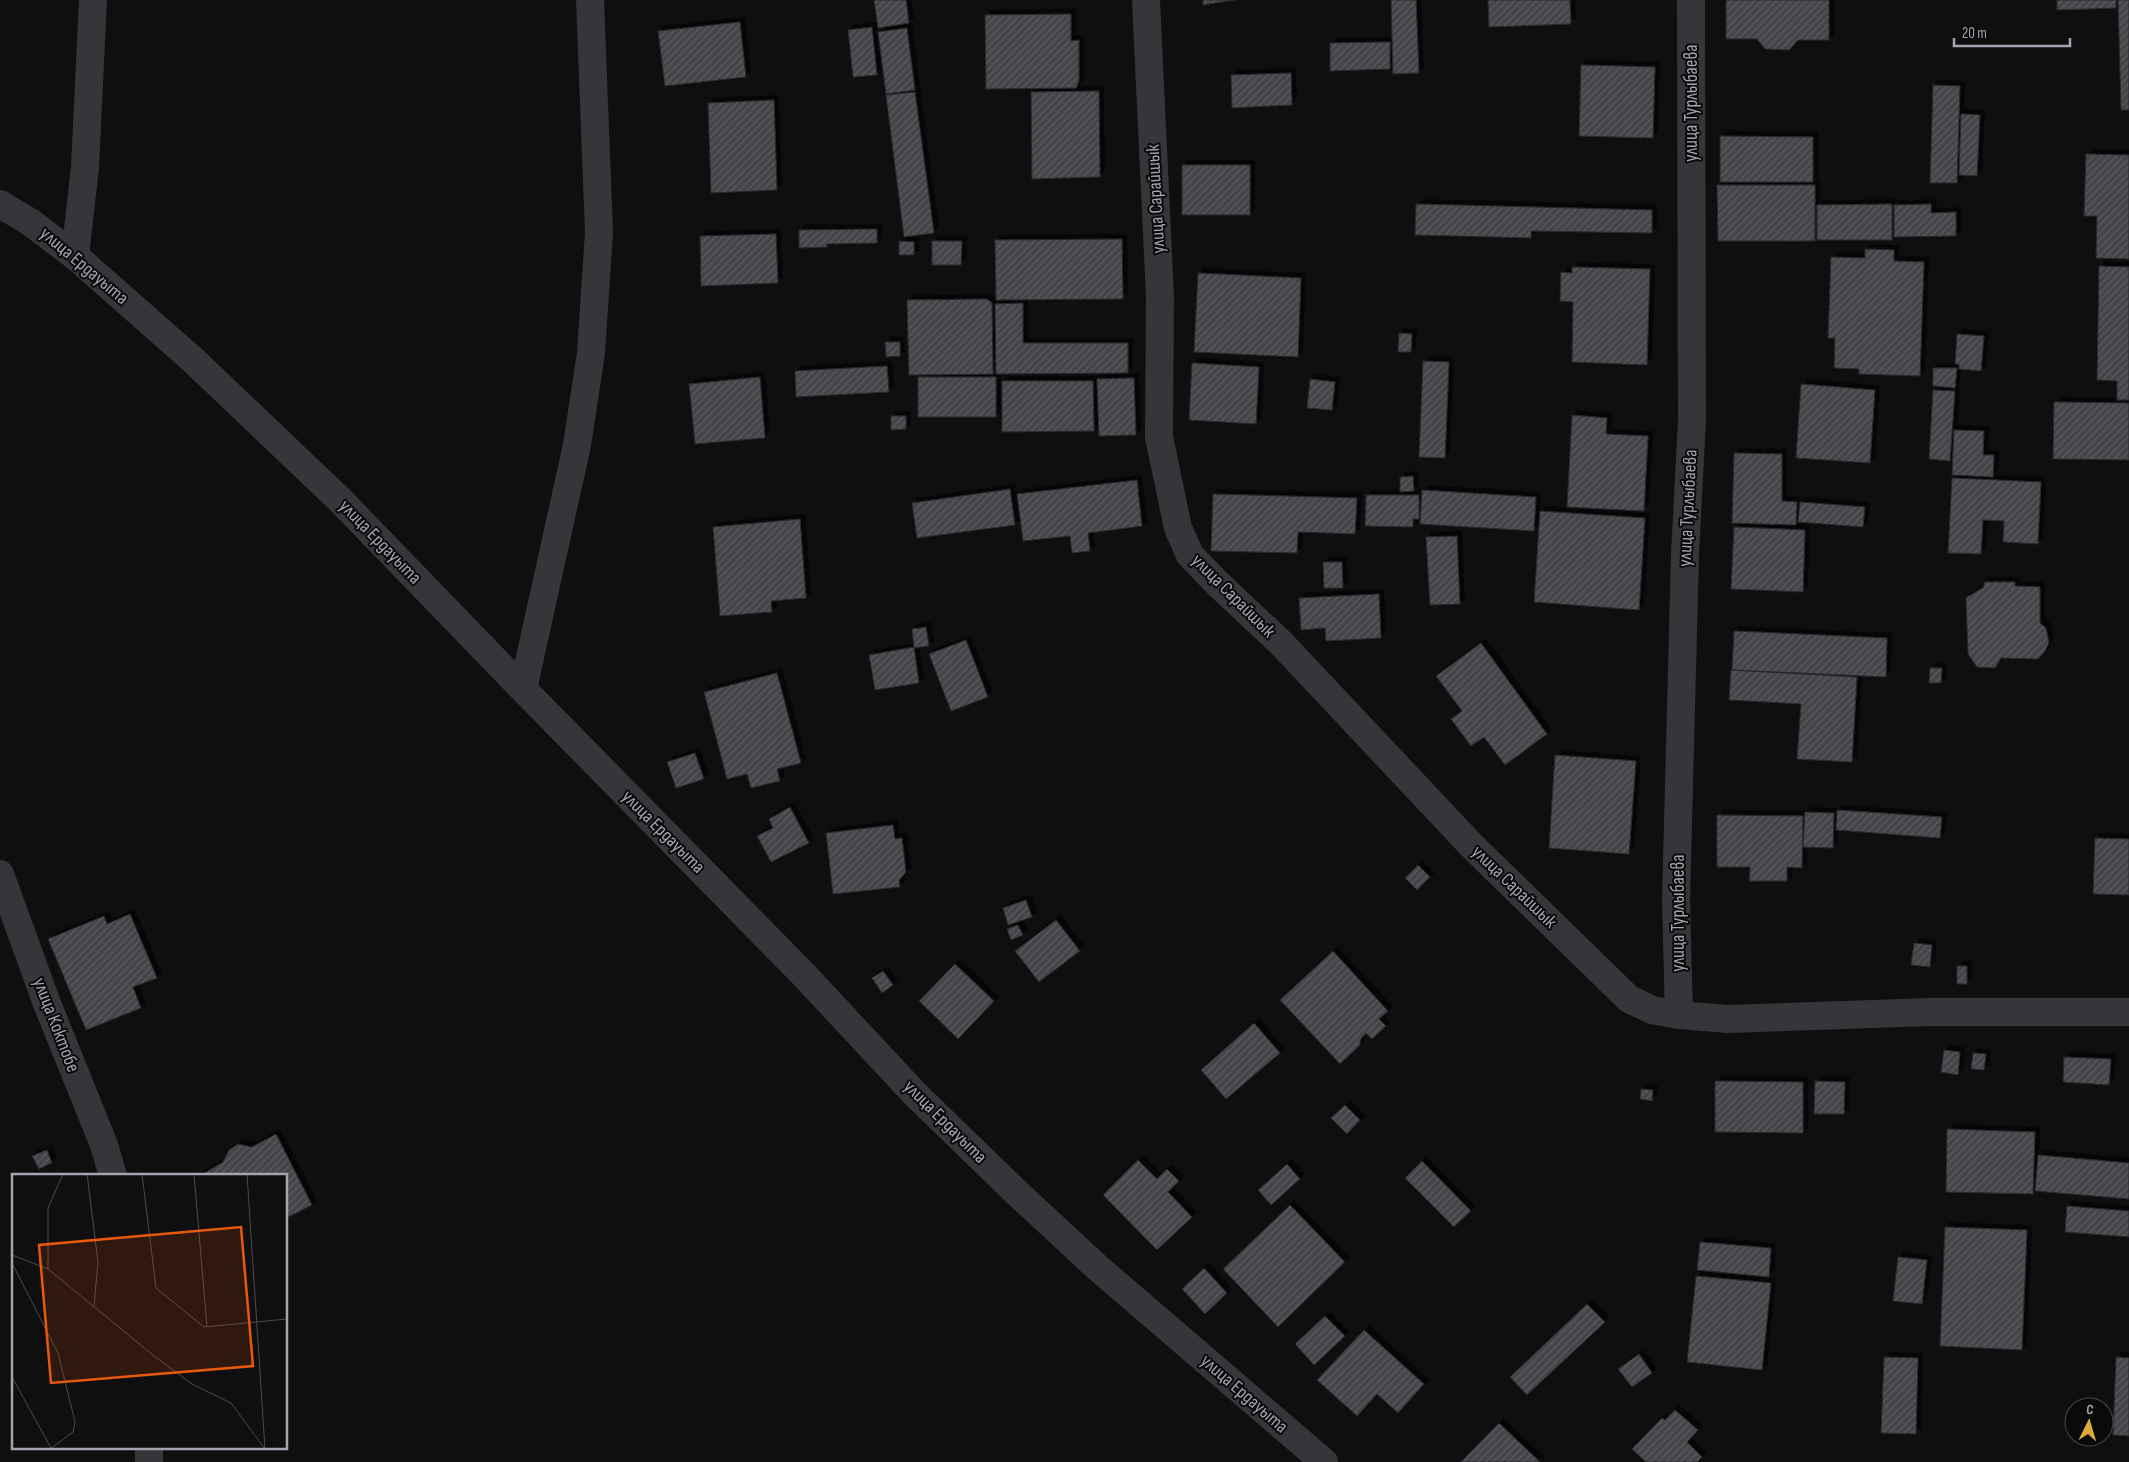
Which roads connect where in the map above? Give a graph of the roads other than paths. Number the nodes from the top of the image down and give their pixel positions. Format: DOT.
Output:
graph roads {
  1 [pos="94,0"];
  2 [pos="590,0"];
  3 [pos="1146,0"];
  4 [pos="1691,0"];
  5 [pos="0,204"];
  6 [pos="75,256"];
  7 [pos="523,689"];
  8 [pos="0,874"];
  9 [pos="2129,1012"];
  10 [pos="1679,1015"];
  11 [pos="112,1174"];
  12 [pos="1324,1462"];
  1 -- 6 [label="street"];
  2 -- 7 [label="street"];
  3 -- 10 [label="street, улица Сарайшык"];
  4 -- 10 [label="street, улица Турлыбаева"];
  5 -- 6 [label="street, улица Ердауыта"];
  6 -- 7 [label="street, улица Ердауыта"];
  7 -- 12 [label="street, улица Ердауыта"];
  8 -- 11 [label="street, улица Коктобе"];
  9 -- 10 [label="street, улица Сарайшык"];
}
